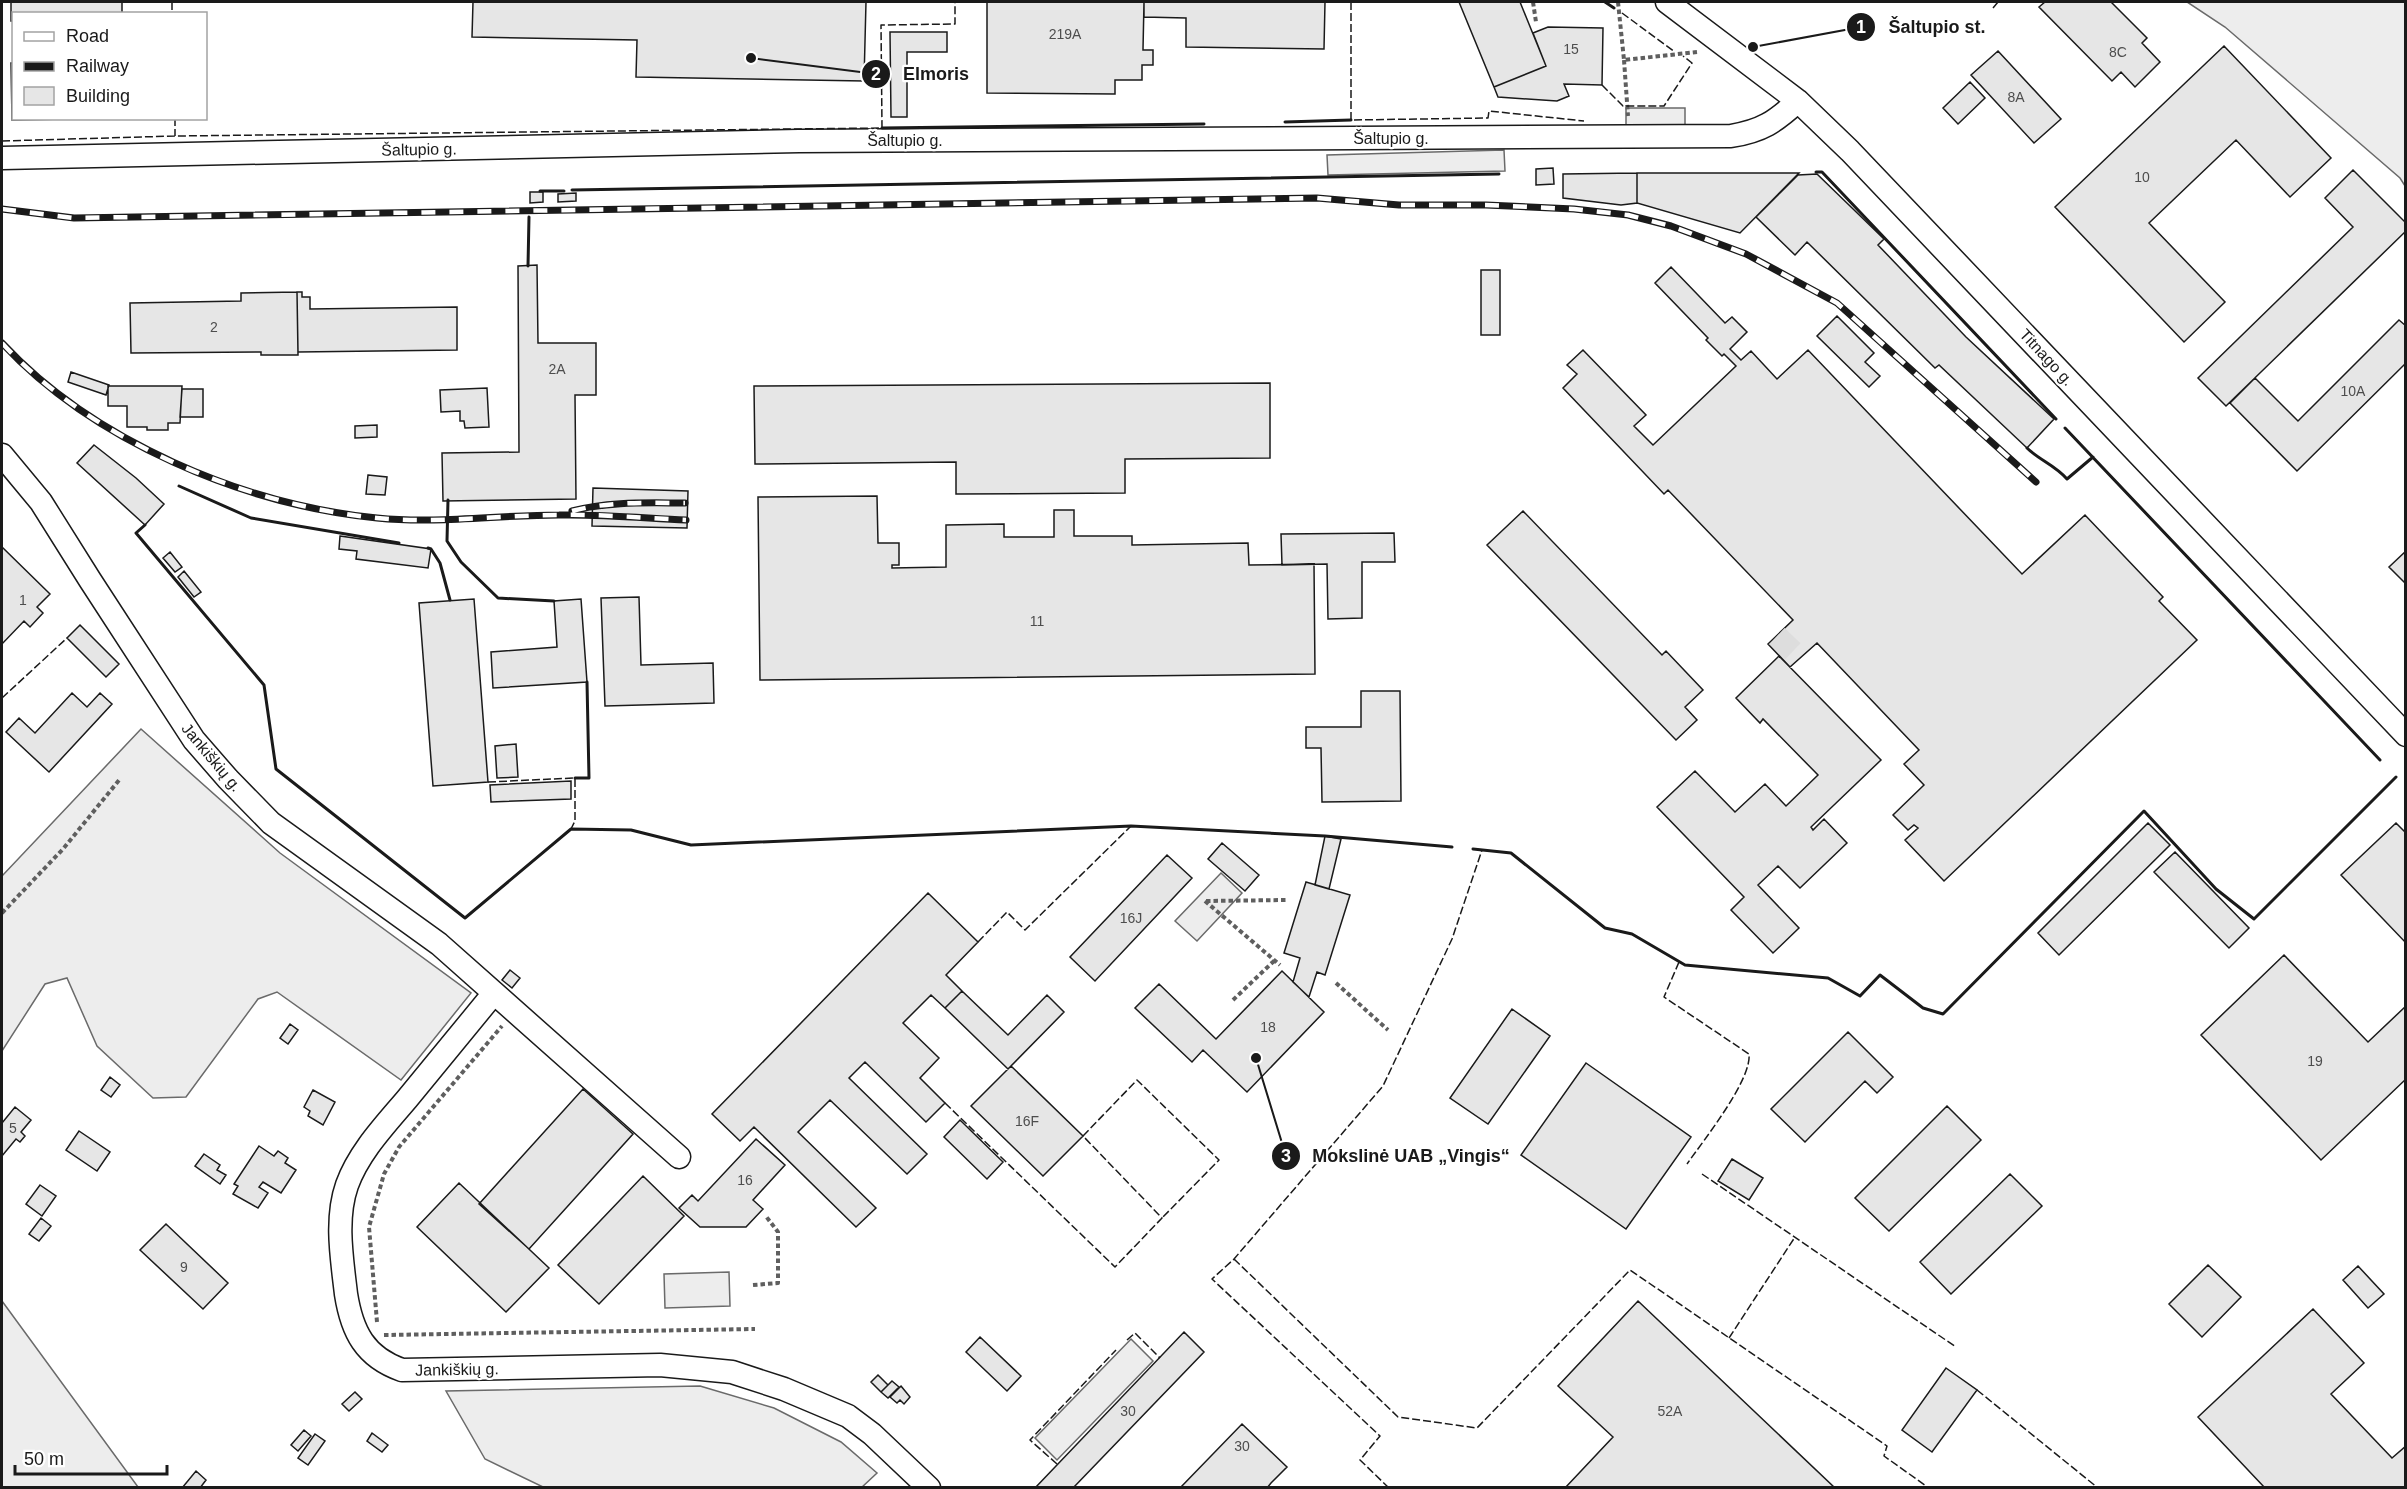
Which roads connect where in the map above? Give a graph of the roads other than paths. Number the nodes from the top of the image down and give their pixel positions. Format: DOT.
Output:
graph roads {
  1 [pos="1667,2"];
  2 [pos="1798,101"];
  3 [pos="2,158"];
  4 [pos="2,455"];
  5 [pos="2406,735"];
  6 [pos="494,993"];
  7 [pos="679,1157"];
  8 [pos="929,1488"];
  1 -- 2 [label="street, Titnago g."];
  2 -- 3 [label="street, Šaltupio g."];
  2 -- 5 [label="street, Titnago g."];
  4 -- 6 [label="street, Jankiškių g."];
  6 -- 7 [label="street, Jankiškių g."];
  6 -- 8 [label="street, Jankiškių g."];
}
